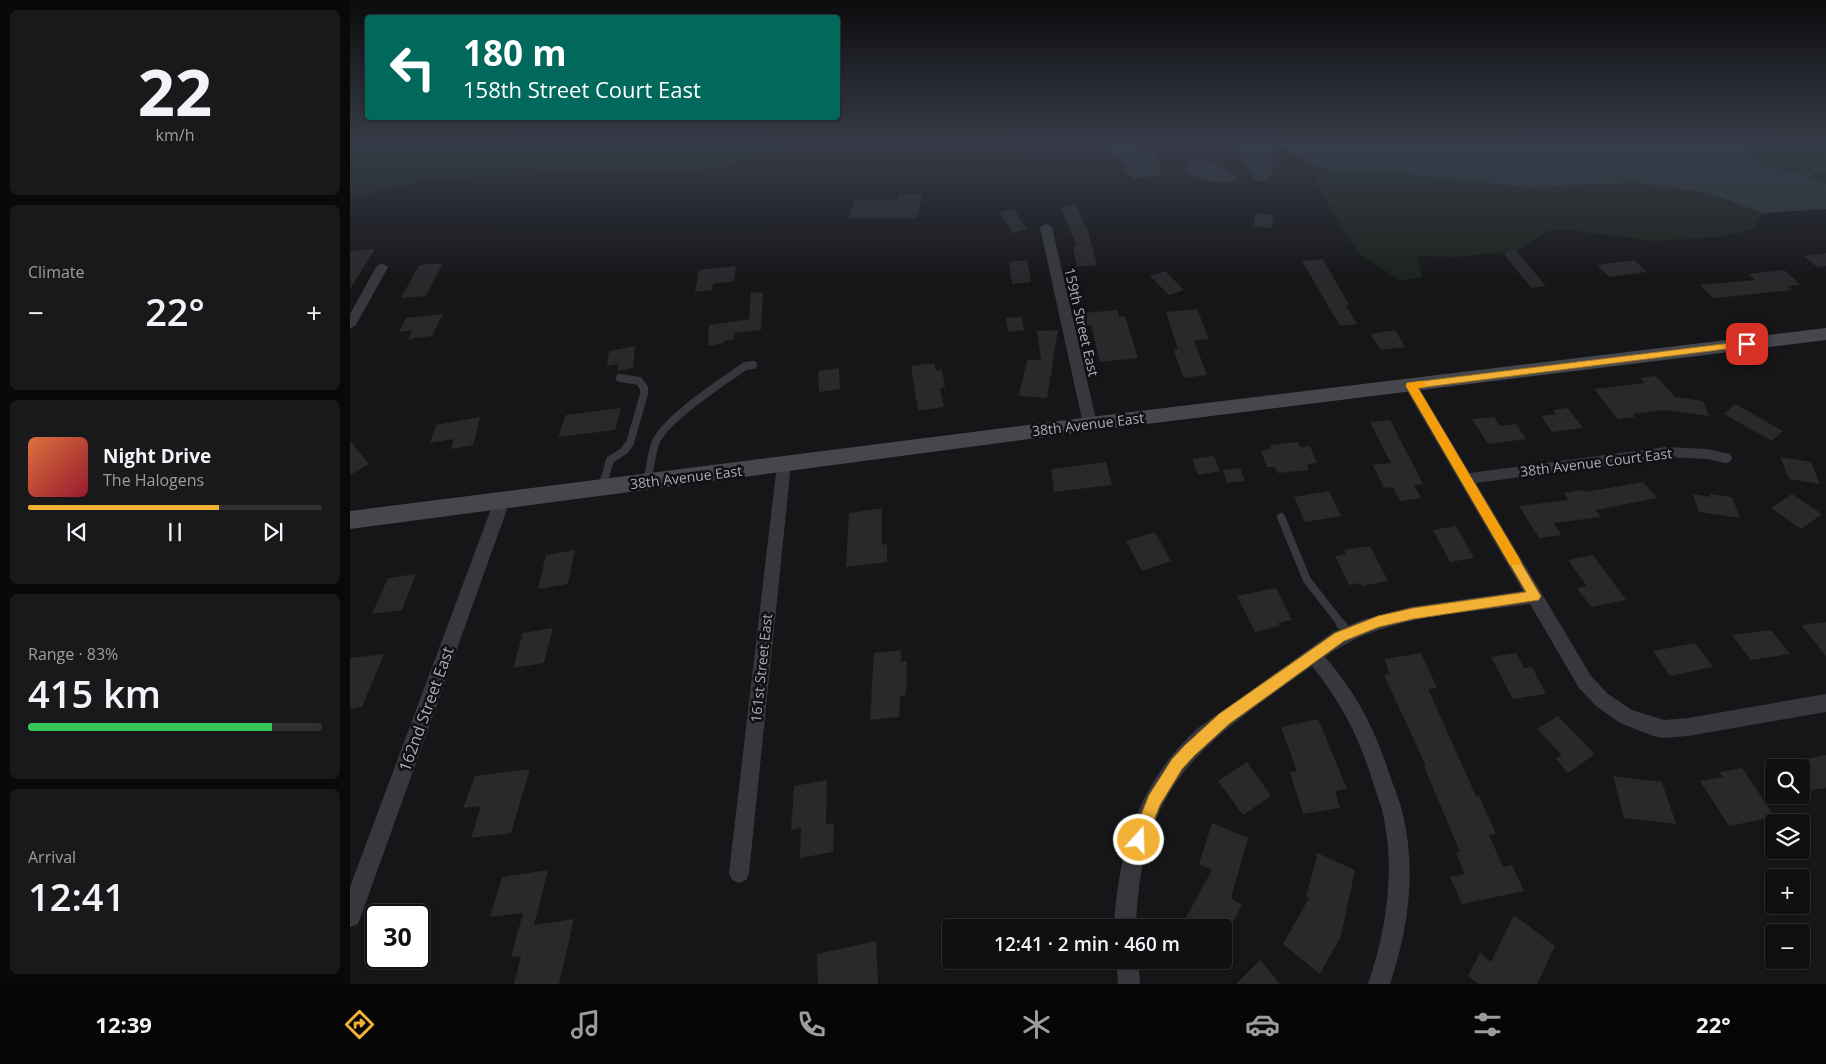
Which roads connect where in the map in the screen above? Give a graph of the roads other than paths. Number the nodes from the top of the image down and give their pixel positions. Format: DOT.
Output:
graph roads {
  1 [pos="1046,227"];
  2 [pos="382,267"];
  3 [pos="350,325"];
  4 [pos="1826,334"];
  5 [pos="753,365"];
  6 [pos="620,378"];
  7 [pos="1411,386"];
  8 [pos="1090,424"];
  9 [pos="1725,458"];
  10 [pos="784,464"];
  11 [pos="1466,479"];
  12 [pos="647,482"];
  13 [pos="602,488"];
  14 [pos="502,501"];
  15 [pos="1281,517"];
  16 [pos="350,520"];
  17 [pos="1535,596"];
  18 [pos="1348,633"];
  19 [pos="1313,655"];
  20 [pos="1826,702"];
  21 [pos="739,872"];
  22 [pos="350,916"];
  23 [pos="1125,919"];
  24 [pos="1128,969"];
  25 [pos="1129,984"];
  26 [pos="1379,984"];
  1 -- 8 [label="street, 159th Street East"];
  2 -- 3 [label="street"];
  4 -- 7 [label="street, 38th Avenue East"];
  5 -- 12 [label="lane"];
  6 -- 13 [label="lane"];
  7 -- 8 [label="street, 38th Avenue East"];
  7 -- 11 [label="street"];
  8 -- 10 [label="street, 38th Avenue East"];
  9 -- 11 [label="street, 38th Avenue Court East"];
  10 -- 12 [label="street, 38th Avenue East"];
  10 -- 21 [label="street, 161st Street East"];
  11 -- 17 [label="street"];
  12 -- 13 [label="street, 38th Avenue East"];
  13 -- 14 [label="street, 38th Avenue East"];
  14 -- 16 [label="street, 38th Avenue East"];
  14 -- 22 [label="street, 162nd Street East"];
  15 -- 18 [label="lane"];
  17 -- 18 [label="street"];
  17 -- 20 [label="street"];
  18 -- 19 [label="street"];
  19 -- 23 [label="street"];
  19 -- 26 [label="street"];
  24 -- 25 [label="street"];
}
